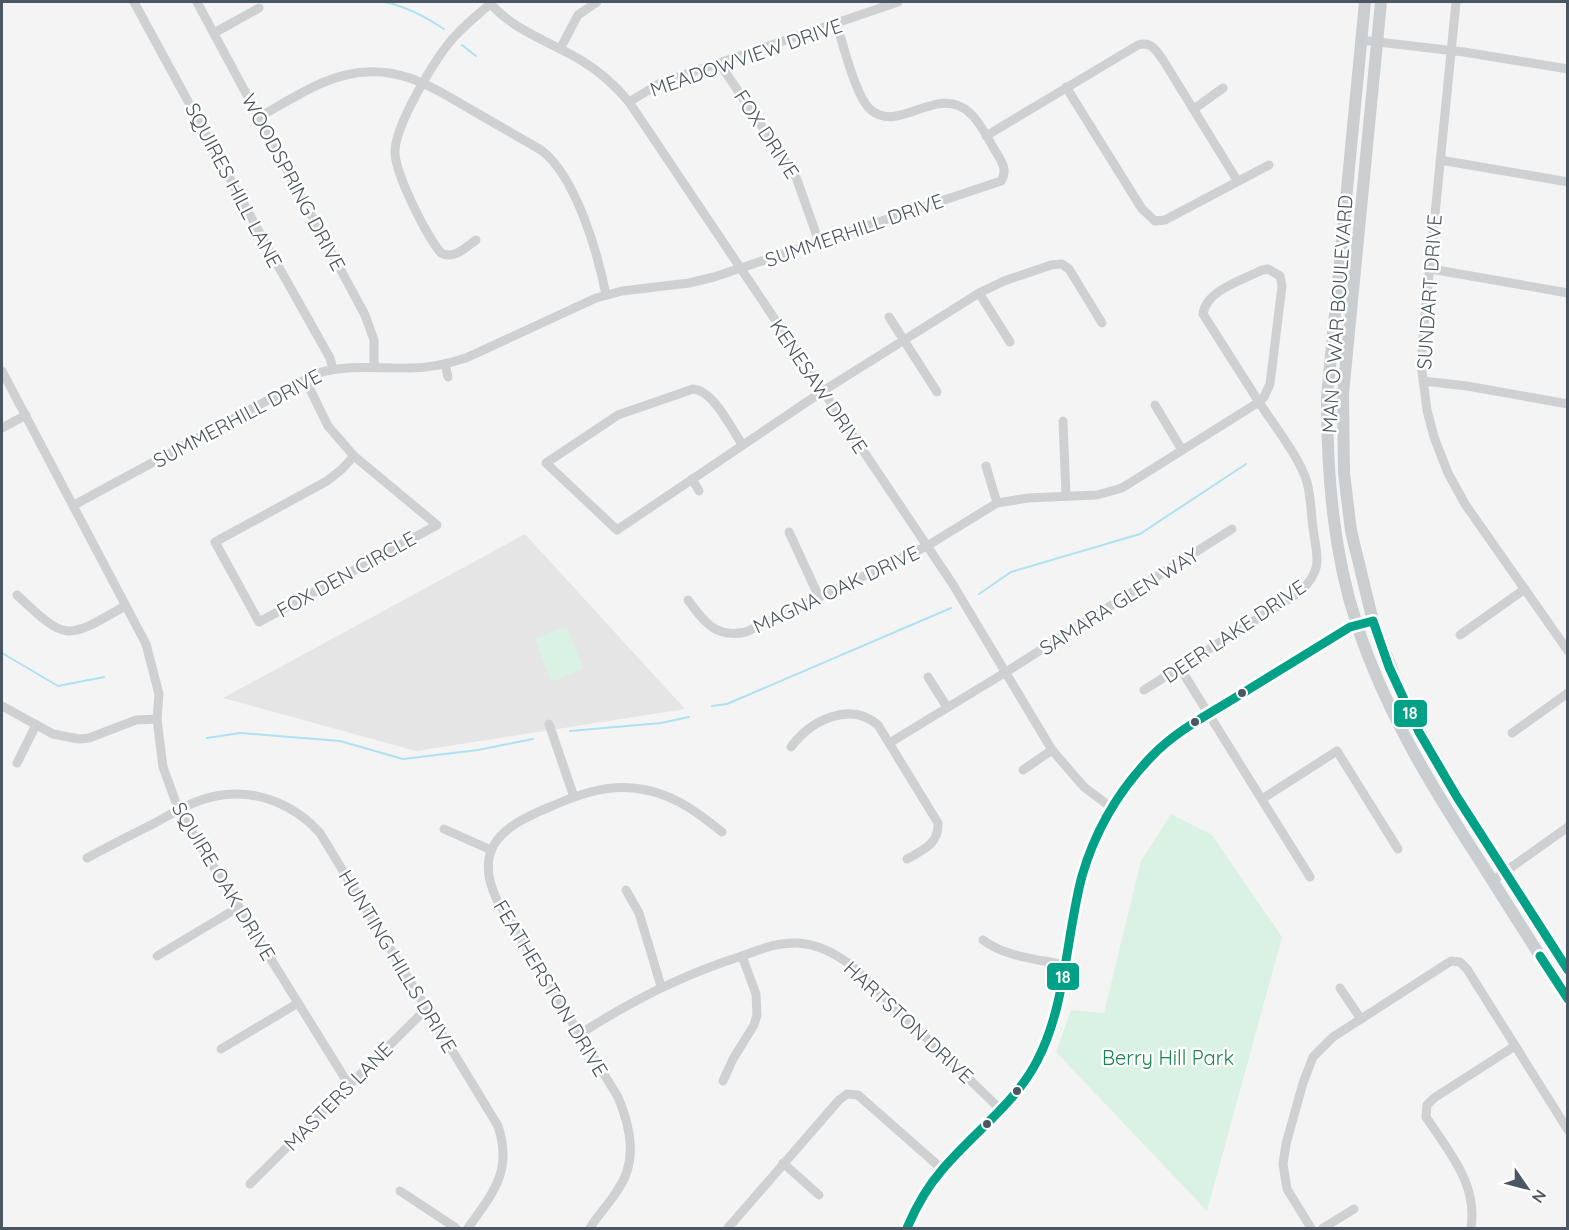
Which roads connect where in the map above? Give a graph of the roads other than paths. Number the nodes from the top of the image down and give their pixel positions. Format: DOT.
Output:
graph roads {
  1 [pos="135,2"];
  2 [pos="197,2"];
  3 [pos="597,2"];
  4 [pos="898,2"];
  5 [pos="1365,2"];
  6 [pos="1381,2"];
  7 [pos="1456,2"];
  8 [pos="489,3"];
  9 [pos="259,8"];
  10 [pos="837,25"];
  11 [pos="214,33"];
  12 [pos="1361,40"];
  13 [pos="1377,43"];
  14 [pos="560,49"];
  15 [pos="1451,50"];
  16 [pos="720,64"];
  17 [pos="1568,69"];
  18 [pos="424,83"];
  19 [pos="1066,87"];
  20 [pos="1223,88"];
  21 [pos="629,102"];
  22 [pos="1194,109"];
  23 [pos="259,117"];
  24 [pos="986,136"];
  25 [pos="1440,160"];
  26 [pos="1269,165"];
  27 [pos="1237,180"];
  28 [pos="1568,182"];
  29 [pos="476,240"];
  30 [pos="819,242"];
  31 [pos="740,269"];
  32 [pos="1431,269"];
  33 [pos="979,292"];
  34 [pos="1568,293"];
  35 [pos="606,295"];
  36 [pos="890,317"];
  37 [pos="1102,323"];
  38 [pos="904,340"];
  39 [pos="1010,342"];
  40 [pos="445,364"];
  41 [pos="375,367"];
  42 [pos="333,369"];
  43 [pos="2,371"];
  44 [pos="448,377"];
  45 [pos="305,379"];
  46 [pos="1423,381"];
  47 [pos="823,391"];
  48 [pos="937,392"];
  49 [pos="1259,402"];
  50 [pos="1568,404"];
  51 [pos="1155,405"];
  52 [pos="26,415"];
  53 [pos="1063,421"];
  54 [pos="2,428"];
  55 [pos="742,444"];
  56 [pos="1182,450"];
  57 [pos="354,456"];
  58 [pos="986,466"];
  59 [pos="692,479"];
  60 [pos="699,491"];
  61 [pos="1066,496"];
  62 [pos="997,504"];
  63 [pos="74,505"];
  64 [pos="1232,529"];
  65 [pos="789,532"];
  66 [pos="927,546"];
  67 [pos="1525,589"];
  68 [pos="17,595"];
  69 [pos="819,597"];
  70 [pos="688,600"];
  71 [pos="125,606"];
  72 [pos="1373,621"];
  73 [pos="1357,625"];
  74 [pos="1460,635"];
  75 [pos="1568,651"];
  76 [pos="1180,668"];
  77 [pos="1006,672"];
  78 [pos="928,677"];
  79 [pos="1144,690"];
  80 [pos="1568,693"];
  81 [pos="2,706"];
  82 [pos="947,707"];
  83 [pos="1207,713"];
  84 [pos="157,719"];
  85 [pos="549,724"];
  86 [pos="36,725"];
  87 [pos="1512,733"];
  88 [pos="891,742"];
  89 [pos="791,747"];
  90 [pos="1052,750"];
  91 [pos="17,763"];
  92 [pos="1023,770"];
  93 [pos="574,797"];
  94 [pos="1262,800"];
  95 [pos="1112,808"];
  96 [pos="179,810"];
  97 [pos="1568,827"];
  98 [pos="444,829"];
  99 [pos="722,832"];
  100 [pos="1398,849"];
  101 [pos="491,850"];
  102 [pos="87,858"];
  103 [pos="907,859"];
  104 [pos="1504,872"];
  105 [pos="1310,877"];
  106 [pos="1492,881"];
  107 [pos="626,890"];
  108 [pos="238,907"];
  109 [pos="982,940"];
  110 [pos="157,956"];
  111 [pos="742,956"];
  112 [pos="1065,965"];
  113 [pos="1568,971"];
  114 [pos="661,986"];
  115 [pos="1340,988"];
  116 [pos="1568,1000"];
  117 [pos="298,1003"];
  118 [pos="426,1009"];
  119 [pos="1360,1019"];
  120 [pos="580,1034"];
  121 [pos="1515,1046"];
  122 [pos="221,1049"];
  123 [pos="723,1082"];
  124 [pos="349,1085"];
  125 [pos="1000,1109"];
  126 [pos="1568,1130"];
  127 [pos="783,1163"];
  128 [pos="942,1169"];
  129 [pos="250,1184"];
  130 [pos="400,1191"];
  131 [pos="819,1195"];
  132 [pos="1354,1209"];
  133 [pos="456,1228"];
  134 [pos="468,1228"];
  135 [pos="590,1228"];
  136 [pos="728,1228"];
  137 [pos="907,1228"];
  138 [pos="1311,1228"];
  139 [pos="1323,1228"];
  140 [pos="1471,1228"];
  1 -- 42 [label="street, SQUIRES HILL LANE"];
  2 -- 11 [label="street, WOODSPRING DRIVE"];
  3 -- 14 [label="street"];
  4 -- 10 [label="street, MEADOWVIEW DRIVE"];
  5 -- 12 [label="main road, MAN O WAR BOULEVARD"];
  6 -- 13 [label="main road, MAN O WAR BOULEVARD"];
  7 -- 15 [label="street, SUNDART DRIVE"];
  8 -- 14 [label="street, KENESAW DRIVE"];
  8 -- 18 [label="street"];
  9 -- 11 [label="street"];
  10 -- 16 [label="street, MEADOWVIEW DRIVE"];
  10 -- 24 [label="street, SUMMERHILL DRIVE"];
  11 -- 23 [label="street, WOODSPRING DRIVE"];
  12 -- 13 [label="street"];
  12 -- 73 [label="main road, MAN O WAR BOULEVARD"];
  13 -- 15 [label="street"];
  13 -- 72 [label="main road, MAN O WAR BOULEVARD"];
  14 -- 21 [label="street, KENESAW DRIVE"];
  15 -- 17 [label="street"];
  15 -- 25 [label="street, SUNDART DRIVE"];
  16 -- 21 [label="street, MEADOWVIEW DRIVE"];
  16 -- 30 [label="street, FOX DRIVE"];
  18 -- 23 [label="street"];
  18 -- 29 [label="street"];
  18 -- 35 [label="street"];
  19 -- 22 [label="street"];
  19 -- 24 [label="street"];
  19 -- 27 [label="street"];
  20 -- 22 [label="street"];
  21 -- 31 [label="street, KENESAW DRIVE"];
  22 -- 27 [label="street"];
  23 -- 41 [label="street, WOODSPRING DRIVE"];
  24 -- 30 [label="street, SUMMERHILL DRIVE"];
  25 -- 28 [label="street"];
  25 -- 32 [label="street, SUNDART DRIVE"];
  26 -- 27 [label="street"];
  30 -- 31 [label="street, SUMMERHILL DRIVE"];
  31 -- 35 [label="street, SUMMERHILL DRIVE"];
  31 -- 47 [label="street, KENESAW DRIVE"];
  32 -- 34 [label="street"];
  32 -- 46 [label="street, SUNDART DRIVE"];
  33 -- 37 [label="street"];
  33 -- 38 [label="street"];
  33 -- 39 [label="street"];
  35 -- 40 [label="street, SUMMERHILL DRIVE"];
  36 -- 38 [label="street"];
  38 -- 47 [label="street"];
  38 -- 48 [label="street"];
  40 -- 41 [label="street, SUMMERHILL DRIVE"];
  40 -- 44 [label="street"];
  41 -- 42 [label="street, SUMMERHILL DRIVE"];
  42 -- 45 [label="street, SUMMERHILL DRIVE"];
  43 -- 52 [label="street, SQUIRE OAK DRIVE"];
  45 -- 57 [label="street, FOX DEN CIRCLE"];
  45 -- 63 [label="street, SUMMERHILL DRIVE"];
  46 -- 50 [label="street"];
  46 -- 67 [label="street, SUNDART DRIVE"];
  47 -- 55 [label="street"];
  47 -- 66 [label="street, KENESAW DRIVE"];
  49 -- 49 [label="street, DEER LAKE DRIVE"];
  49 -- 56 [label="street"];
  49 -- 76 [label="street, DEER LAKE DRIVE"];
  51 -- 56 [label="street"];
  52 -- 54 [label="street"];
  52 -- 63 [label="street, SQUIRE OAK DRIVE"];
  53 -- 61 [label="street"];
  55 -- 59 [label="street"];
  55 -- 59 [label="street"];
  56 -- 61 [label="street"];
  57 -- 57 [label="street, FOX DEN CIRCLE"];
  58 -- 62 [label="street"];
  59 -- 60 [label="street"];
  61 -- 62 [label="street"];
  62 -- 66 [label="street, MAGNA OAK DRIVE"];
  63 -- 71 [label="street, SQUIRE OAK DRIVE"];
  64 -- 77 [label="street, SAMARA GLEN WAY"];
  65 -- 69 [label="street"];
  66 -- 69 [label="street, MAGNA OAK DRIVE"];
  66 -- 77 [label="street, KENESAW DRIVE"];
  67 -- 74 [label="street"];
  67 -- 75 [label="street, SUNDART DRIVE"];
  68 -- 71 [label="street"];
  69 -- 70 [label="street, MAGNA OAK DRIVE"];
  71 -- 84 [label="street, SQUIRE OAK DRIVE"];
  72 -- 73 [label="street"];
  72 -- 104 [label="main road, MAN O WAR BOULEVARD"];
  73 -- 83 [label="street"];
  73 -- 106 [label="main road, MAN O WAR BOULEVARD"];
  76 -- 79 [label="street, DEER LAKE DRIVE"];
  76 -- 83 [label="street"];
  77 -- 82 [label="street, SAMARA GLEN WAY"];
  77 -- 90 [label="street, KENESAW DRIVE"];
  78 -- 82 [label="street"];
  80 -- 87 [label="street"];
  81 -- 86 [label="street"];
  82 -- 88 [label="street, SAMARA GLEN WAY"];
  83 -- 94 [label="street"];
  83 -- 95 [label="street"];
  84 -- 86 [label="street"];
  84 -- 96 [label="street, SQUIRE OAK DRIVE"];
  85 -- 93 [label="street"];
  86 -- 91 [label="street"];
  88 -- 89 [label="street"];
  88 -- 103 [label="street"];
  90 -- 92 [label="street"];
  90 -- 95 [label="street, KENESAW DRIVE"];
  93 -- 99 [label="street"];
  93 -- 101 [label="street"];
  94 -- 100 [label="street"];
  94 -- 105 [label="street"];
  95 -- 112 [label="street"];
  96 -- 102 [label="street, HUNTING HILLS DRIVE"];
  96 -- 108 [label="street, SQUIRE OAK DRIVE"];
  96 -- 118 [label="street, HUNTING HILLS DRIVE"];
  97 -- 104 [label="street"];
  98 -- 101 [label="street"];
  101 -- 120 [label="street, FEATHERSTON DRIVE"];
  104 -- 106 [label="street"];
  104 -- 113 [label="main road, MAN O WAR BOULEVARD"];
  106 -- 116 [label="main road, MAN O WAR BOULEVARD"];
  107 -- 114 [label="street"];
  108 -- 110 [label="street"];
  108 -- 117 [label="street, SQUIRE OAK DRIVE"];
  109 -- 112 [label="street"];
  111 -- 114 [label="street, HARTSTON DRIVE"];
  111 -- 123 [label="street"];
  111 -- 125 [label="street, HARTSTON DRIVE"];
  112 -- 125 [label="street"];
  114 -- 120 [label="street, HARTSTON DRIVE"];
  115 -- 119 [label="street"];
  117 -- 122 [label="street"];
  117 -- 124 [label="street, SQUIRE OAK DRIVE"];
  118 -- 124 [label="street, MASTERS LANE"];
  118 -- 134 [label="street, HUNTING HILLS DRIVE"];
  119 -- 121 [label="street"];
  119 -- 138 [label="street"];
  120 -- 135 [label="street, FEATHERSTON DRIVE"];
  121 -- 126 [label="street"];
  121 -- 140 [label="street"];
  124 -- 129 [label="street, MASTERS LANE"];
  125 -- 128 [label="street"];
  127 -- 128 [label="street"];
  127 -- 131 [label="street"];
  127 -- 136 [label="street"];
  128 -- 137 [label="street"];
  130 -- 133 [label="street"];
  132 -- 139 [label="street"];
}
